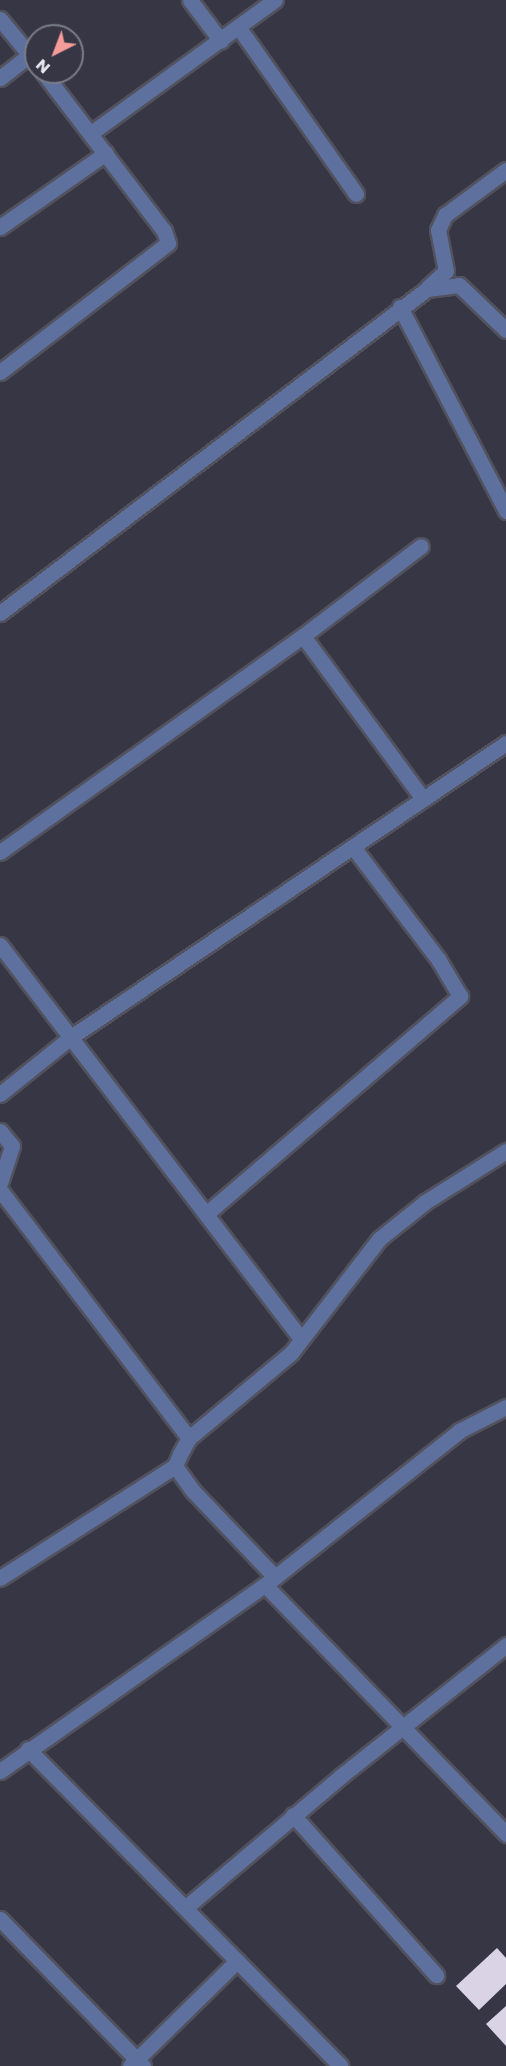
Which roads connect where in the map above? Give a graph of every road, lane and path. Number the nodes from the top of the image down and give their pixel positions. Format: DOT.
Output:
graph roads {
  1 [pos="190,0"];
  2 [pos="275,0"];
  3 [pos="0,19"];
  4 [pos="238,28"];
  5 [pos="221,41"];
  6 [pos="24,48"];
  7 [pos="24,64"];
  8 [pos="0,78"];
  9 [pos="52,84"];
  10 [pos="91,133"];
  11 [pos="106,153"];
  12 [pos="506,170"];
  13 [pos="356,194"];
  14 [pos="0,227"];
  15 [pos="427,289"];
  16 [pos="400,307"];
  17 [pos="506,330"];
  18 [pos="0,372"];
  19 [pos="506,511"];
  20 [pos="421,546"];
  21 [pos="0,613"];
  22 [pos="303,636"];
  23 [pos="506,743"];
  24 [pos="423,799"];
  25 [pos="353,847"];
  26 [pos="0,852"];
  27 [pos="0,945"];
  28 [pos="71,1037"];
  29 [pos="0,1094"];
  30 [pos="0,1131"];
  31 [pos="506,1151"];
  32 [pos="0,1183"];
  33 [pos="0,1190"];
  34 [pos="207,1214"];
  35 [pos="301,1338"];
  36 [pos="506,1407"];
  37 [pos="189,1438"];
  38 [pos="175,1466"];
  39 [pos="0,1578"];
  40 [pos="270,1581"];
  41 [pos="506,1645"];
  42 [pos="404,1728"];
  43 [pos="28,1749"];
  44 [pos="0,1771"];
  45 [pos="293,1815"];
  46 [pos="506,1834"];
  47 [pos="185,1908"];
  48 [pos="0,1919"];
  49 [pos="237,1961"];
  50 [pos="436,1975"];
  51 [pos="136,2064"];
  52 [pos="341,2066"];
  1 -- 5 [label="street"];
  2 -- 4 [label="street"];
  3 -- 6 [label="street"];
  4 -- 5 [label="street"];
  4 -- 13 [label="street"];
  5 -- 10 [label="street"];
  7 -- 8 [label="street"];
  9 -- 10 [label="street"];
  10 -- 11 [label="street"];
  11 -- 14 [label="street"];
  11 -- 18 [label="street"];
  12 -- 15 [label="street"];
  15 -- 16 [label="street"];
  15 -- 17 [label="street"];
  16 -- 19 [label="street"];
  16 -- 21 [label="street"];
  20 -- 22 [label="street"];
  22 -- 24 [label="street"];
  22 -- 26 [label="street"];
  23 -- 24 [label="street"];
  24 -- 25 [label="street"];
  25 -- 28 [label="street"];
  25 -- 34 [label="street"];
  27 -- 28 [label="street"];
  28 -- 29 [label="street"];
  28 -- 34 [label="street"];
  30 -- 32 [label="street"];
  31 -- 35 [label="street"];
  33 -- 37 [label="street"];
  34 -- 35 [label="street"];
  35 -- 37 [label="street"];
  36 -- 40 [label="street"];
  37 -- 38 [label="street"];
  38 -- 39 [label="street"];
  38 -- 40 [label="street"];
  40 -- 42 [label="street"];
  40 -- 43 [label="street"];
  41 -- 42 [label="street"];
  42 -- 45 [label="street"];
  42 -- 46 [label="street"];
  43 -- 44 [label="street"];
  43 -- 47 [label="street"];
  45 -- 47 [label="street"];
  45 -- 50 [label="street"];
  47 -- 49 [label="street"];
  48 -- 51 [label="street"];
  49 -- 51 [label="street"];
  49 -- 52 [label="street"];
}
